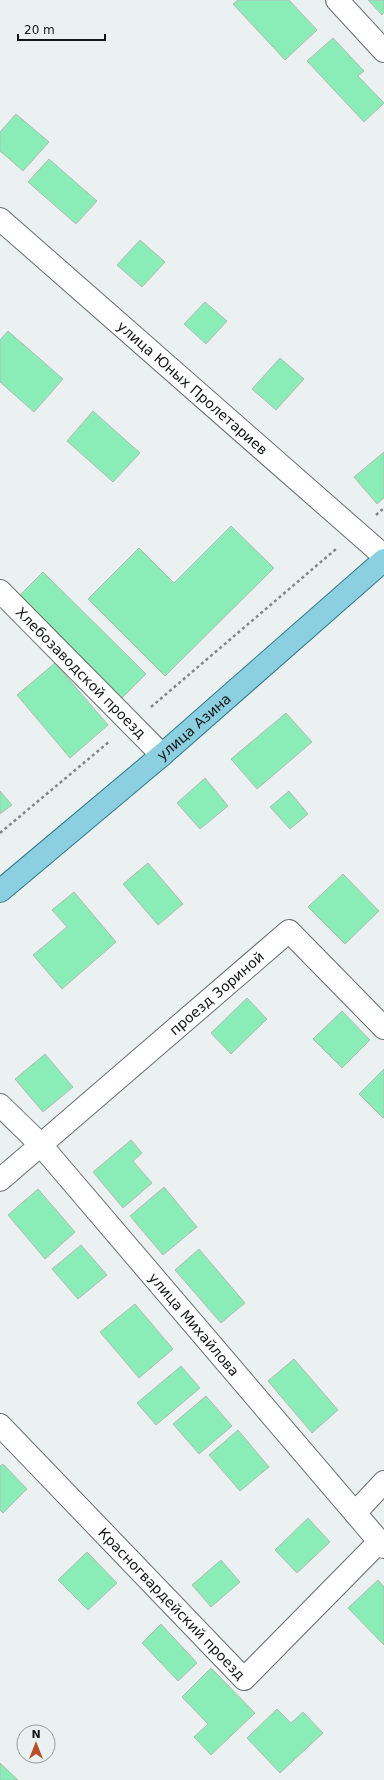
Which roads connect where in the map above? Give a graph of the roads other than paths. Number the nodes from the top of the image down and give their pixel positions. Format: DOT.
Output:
graph roads {
  1 [pos="337,0"];
  2 [pos="384,51"];
  3 [pos="0,219"];
  4 [pos="384,556"];
  5 [pos="384,560"];
  6 [pos="0,591"];
  7 [pos="162,755"];
  8 [pos="0,891"];
  9 [pos="384,1028"];
  10 [pos="0,1105"];
  11 [pos="40,1144"];
  12 [pos="0,1180"];
  13 [pos="0,1425"];
  14 [pos="384,1482"];
  15 [pos="355,1513"];
  16 [pos="381,1544"];
  1 -- 2 [label="street"];
  3 -- 4 [label="street, улица Юных Пролетариев"];
  5 -- 7 [label="main road, улица Азина"];
  6 -- 7 [label="street, Хлебозаводской проезд"];
  7 -- 8 [label="main road, улица Азина"];
  9 -- 11 [label="street, проезд Зориной"];
  10 -- 11 [label="street, улица Михайлова"];
  11 -- 12 [label="street"];
  11 -- 15 [label="street, улица Михайлова"];
  13 -- 16 [label="street, Красногвардейский проезд"];
  14 -- 15 [label="street"];
  15 -- 16 [label="street, улица Михайлова"];
}
